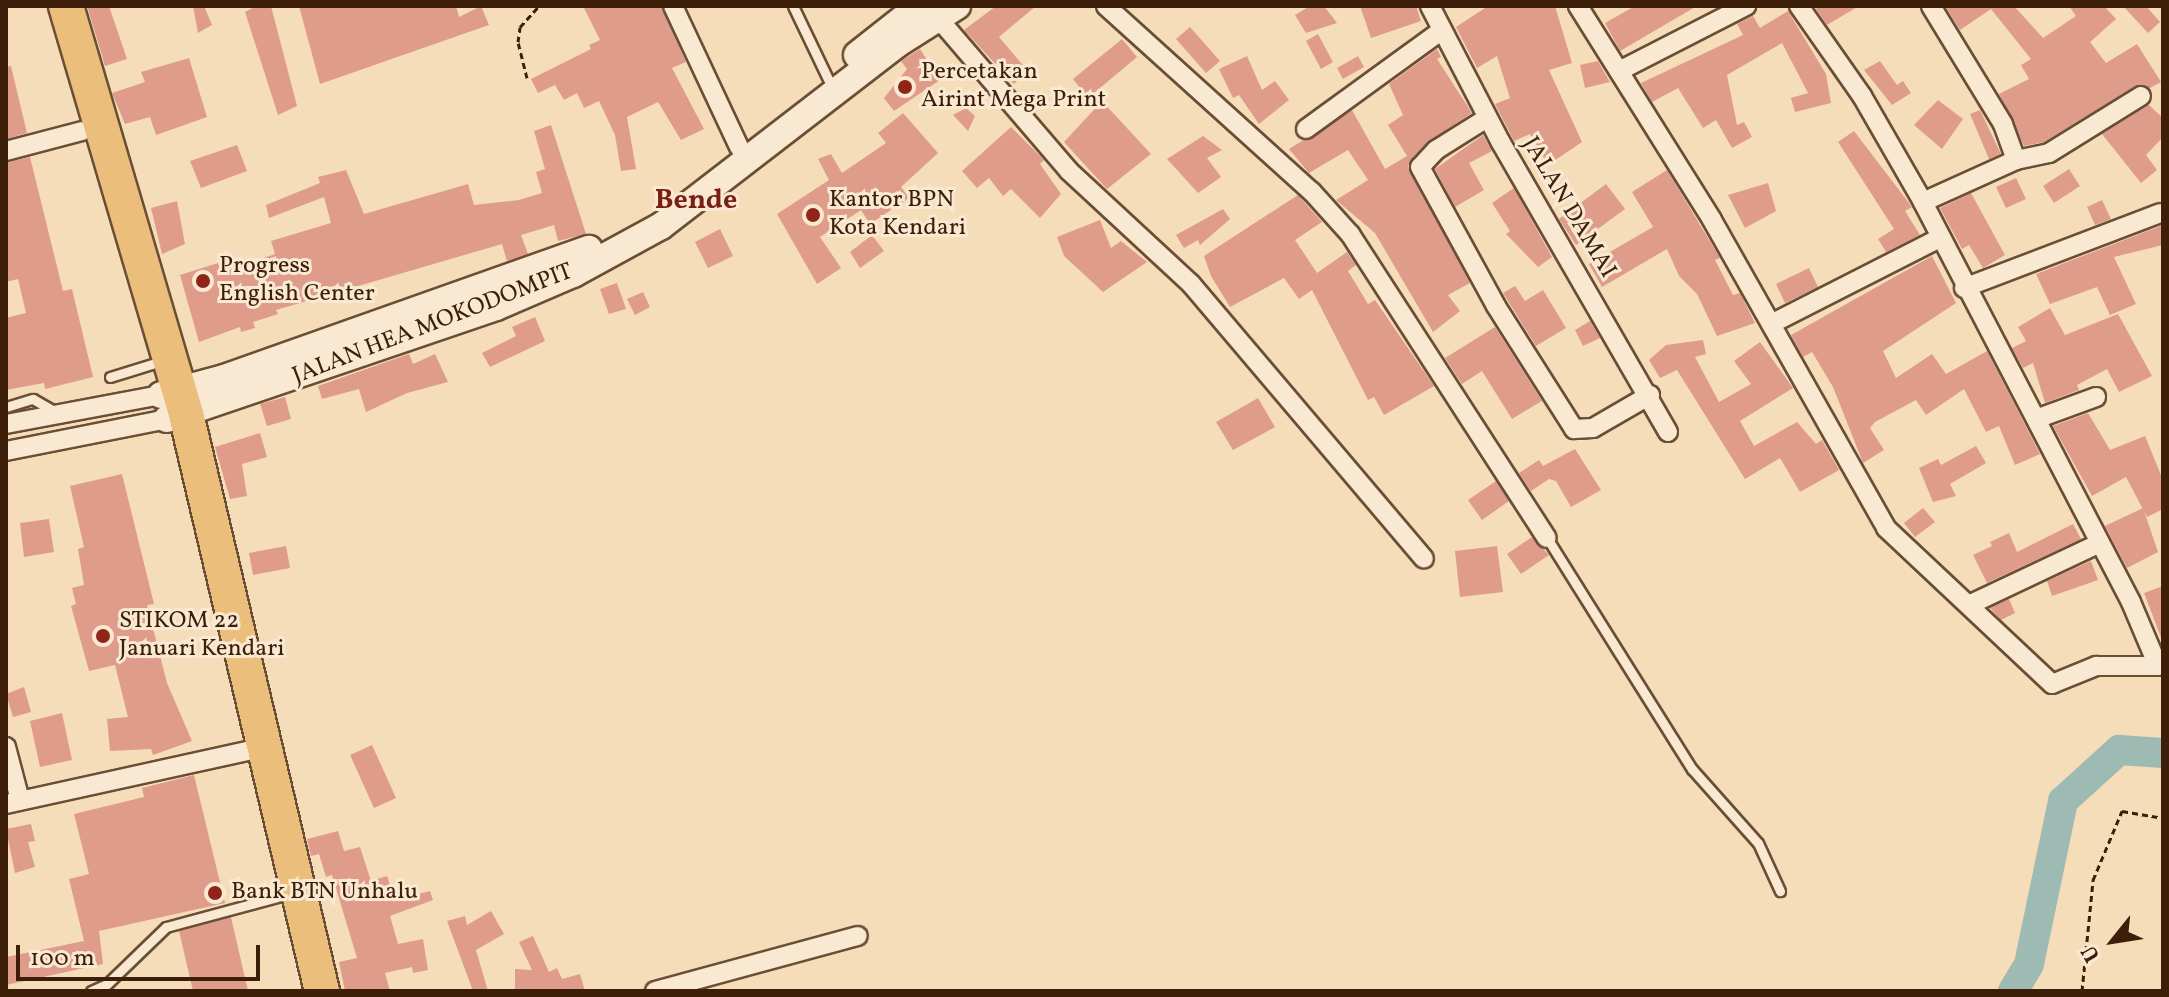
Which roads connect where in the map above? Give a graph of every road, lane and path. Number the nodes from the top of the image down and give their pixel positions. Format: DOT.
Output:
graph roads {
  1 [pos="539,6"];
  2 [pos="673,6"];
  3 [pos="793,6"];
  4 [pos="1106,6"];
  5 [pos="1430,6"];
  6 [pos="1578,6"];
  7 [pos="1746,6"];
  8 [pos="1799,6"];
  9 [pos="1931,6"];
  10 [pos="56,9"];
  11 [pos="938,10"];
  12 [pos="1441,31"];
  13 [pos="1619,71"];
  14 [pos="527,78"];
  15 [pos="828,79"];
  16 [pos="2141,96"];
  17 [pos="1487,118"];
  18 [pos="1306,129"];
  19 [pos="82,131"];
  20 [pos="739,147"];
  21 [pos="6,151"];
  22 [pos="2016,160"];
  23 [pos="1923,202"];
  24 [pos="2160,213"];
  25 [pos="1940,238"];
  26 [pos="532,282"];
  27 [pos="1964,288"];
  28 [pos="1773,323"];
  29 [pos="110,377"];
  30 [pos="1650,395"];
  31 [pos="169,396"];
  32 [pos="2096,397"];
  33 [pos="6,407"];
  34 [pos="57,413"];
  35 [pos="2036,419"];
  36 [pos="6,424"];
  37 [pos="1668,432"];
  38 [pos="6,451"];
  39 [pos="1547,538"];
  40 [pos="2098,544"];
  41 [pos="1424,559"];
  42 [pos="1971,604"];
  43 [pos="6,747"];
  44 [pos="255,750"];
  45 [pos="13,802"];
  46 [pos="2163,818"];
  47 [pos="1780,891"];
  48 [pos="277,897"];
  49 [pos="858,936"];
  50 [pos="91,991"];
  51 [pos="300,991"];
  52 [pos="322,991"];
  53 [pos="655,991"];
  54 [pos="2082,991"];
  1 -- 14 [label="path"];
  2 -- 20 [label="street"];
  3 -- 15 [label="lane"];
  4 -- 39 [label="street"];
  5 -- 12 [label="street, JALAN DAMAI"];
  6 -- 13 [label="street"];
  7 -- 13 [label="street"];
  8 -- 23 [label="street"];
  9 -- 22 [label="street"];
  10 -- 19 [label="highway"];
  10 -- 31 [label="highway"];
  11 -- 15 [label="street, JALAN HEA MOKODOMPIT"];
  11 -- 26 [label="street, JALAN HEA MOKODOMPIT"];
  11 -- 41 [label="street"];
  12 -- 17 [label="street, JALAN DAMAI"];
  12 -- 18 [label="street"];
  13 -- 28 [label="street"];
  15 -- 20 [label="street, JALAN HEA MOKODOMPIT"];
  16 -- 22 [label="street"];
  17 -- 30 [label="street, JALAN DAMAI"];
  17 -- 30 [label="street"];
  19 -- 21 [label="street"];
  19 -- 31 [label="highway"];
  20 -- 26 [label="street, JALAN HEA MOKODOMPIT"];
  22 -- 23 [label="street"];
  23 -- 25 [label="street"];
  24 -- 27 [label="street"];
  25 -- 27 [label="street"];
  25 -- 28 [label="street"];
  26 -- 31 [label="street, JALAN HEA MOKODOMPIT"];
  27 -- 35 [label="street"];
  28 -- 42 [label="street"];
  29 -- 31 [label="lane"];
  30 -- 37 [label="street, JALAN DAMAI"];
  31 -- 34 [label="street"];
  31 -- 38 [label="street"];
  31 -- 44 [label="highway"];
  32 -- 35 [label="street"];
  33 -- 34 [label="lane"];
  34 -- 36 [label="street"];
  35 -- 40 [label="street"];
  39 -- 47 [label="lane"];
  40 -- 42 [label="street"];
  40 -- 42 [label="street"];
  43 -- 45 [label="street"];
  44 -- 45 [label="street"];
  44 -- 48 [label="highway"];
  44 -- 52 [label="highway"];
  46 -- 54 [label="path"];
  48 -- 50 [label="lane"];
  48 -- 51 [label="highway"];
  49 -- 53 [label="street"];
}
